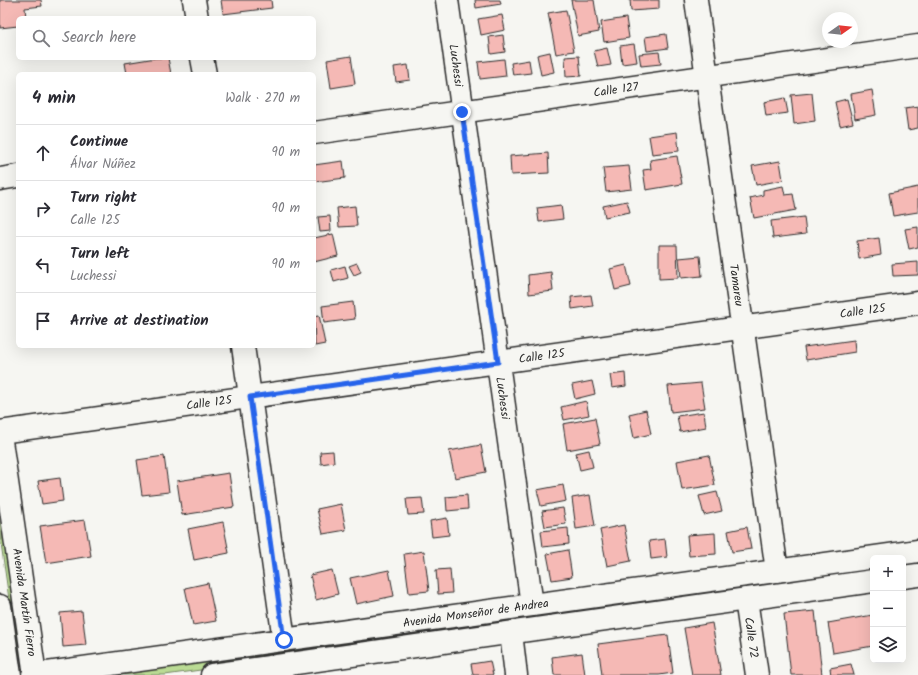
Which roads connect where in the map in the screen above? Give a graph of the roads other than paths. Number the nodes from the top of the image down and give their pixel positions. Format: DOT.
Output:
graph roads {
  1 [pos="194,0"];
  2 [pos="447,0"];
  3 [pos="696,0"];
  4 [pos="197,16"];
  5 [pos="918,46"];
  6 [pos="202,60"];
  7 [pos="205,72"];
  8 [pos="707,76"];
  9 [pos="462,112"];
  10 [pos="316,133"];
  11 [pos="16,176"];
  12 [pos="0,179"];
  13 [pos="918,303"];
  14 [pos="742,328"];
  15 [pos="243,348"];
  16 [pos="498,362"];
  17 [pos="250,397"];
  18 [pos="0,433"];
  19 [pos="918,551"];
  20 [pos="777,571"];
  21 [pos="918,575"];
  22 [pos="906,577"];
  23 [pos="870,581"];
  24 [pos="746,599"];
  25 [pos="532,605"];
  26 [pos="0,606"];
  27 [pos="511,633"];
  28 [pos="284,640"];
  29 [pos="297,669"];
  30 [pos="10,675"];
  31 [pos="34,675"];
  32 [pos="212,675"];
  33 [pos="516,675"];
  34 [pos="757,675"];
  1 -- 4 [label="street"];
  2 -- 9 [label="street, Luchessi"];
  3 -- 8 [label="street, Tamareu"];
  5 -- 8 [label="street, Calle 127"];
  6 -- 7 [label="street"];
  8 -- 9 [label="street, Calle 127"];
  8 -- 14 [label="street, Tamareu"];
  9 -- 10 [label="street, Calle 127"];
  9 -- 16 [label="street, Luchessi"];
  11 -- 12 [label="street"];
  13 -- 14 [label="street, Calle 125"];
  14 -- 16 [label="street, Calle 125"];
  14 -- 20 [label="street, Tamareu"];
  15 -- 17 [label="street"];
  16 -- 17 [label="street, Calle 125"];
  16 -- 25 [label="street, Luchessi"];
  17 -- 18 [label="street, Calle 125"];
  17 -- 28 [label="street"];
  18 -- 31 [label="street, Avenida Martín Fierro"];
  19 -- 20 [label="street, Avenida Monseñor de Andrea"];
  20 -- 25 [label="street, Avenida Monseñor de Andrea"];
  21 -- 22 [label="street"];
  23 -- 24 [label="street, Avenida Monseñor de Andrea"];
  24 -- 27 [label="street, Avenida Monseñor de Andrea"];
  24 -- 34 [label="street, Calle 72"];
  25 -- 28 [label="street, Avenida Monseñor de Andrea"];
  26 -- 30 [label="street"];
  27 -- 29 [label="street, Avenida Monseñor de Andrea"];
  27 -- 33 [label="street"];
  28 -- 31 [label="street, Avenida Monseñor de Andrea"];
  29 -- 32 [label="street, Avenida Monseñor de Andrea"];
}
